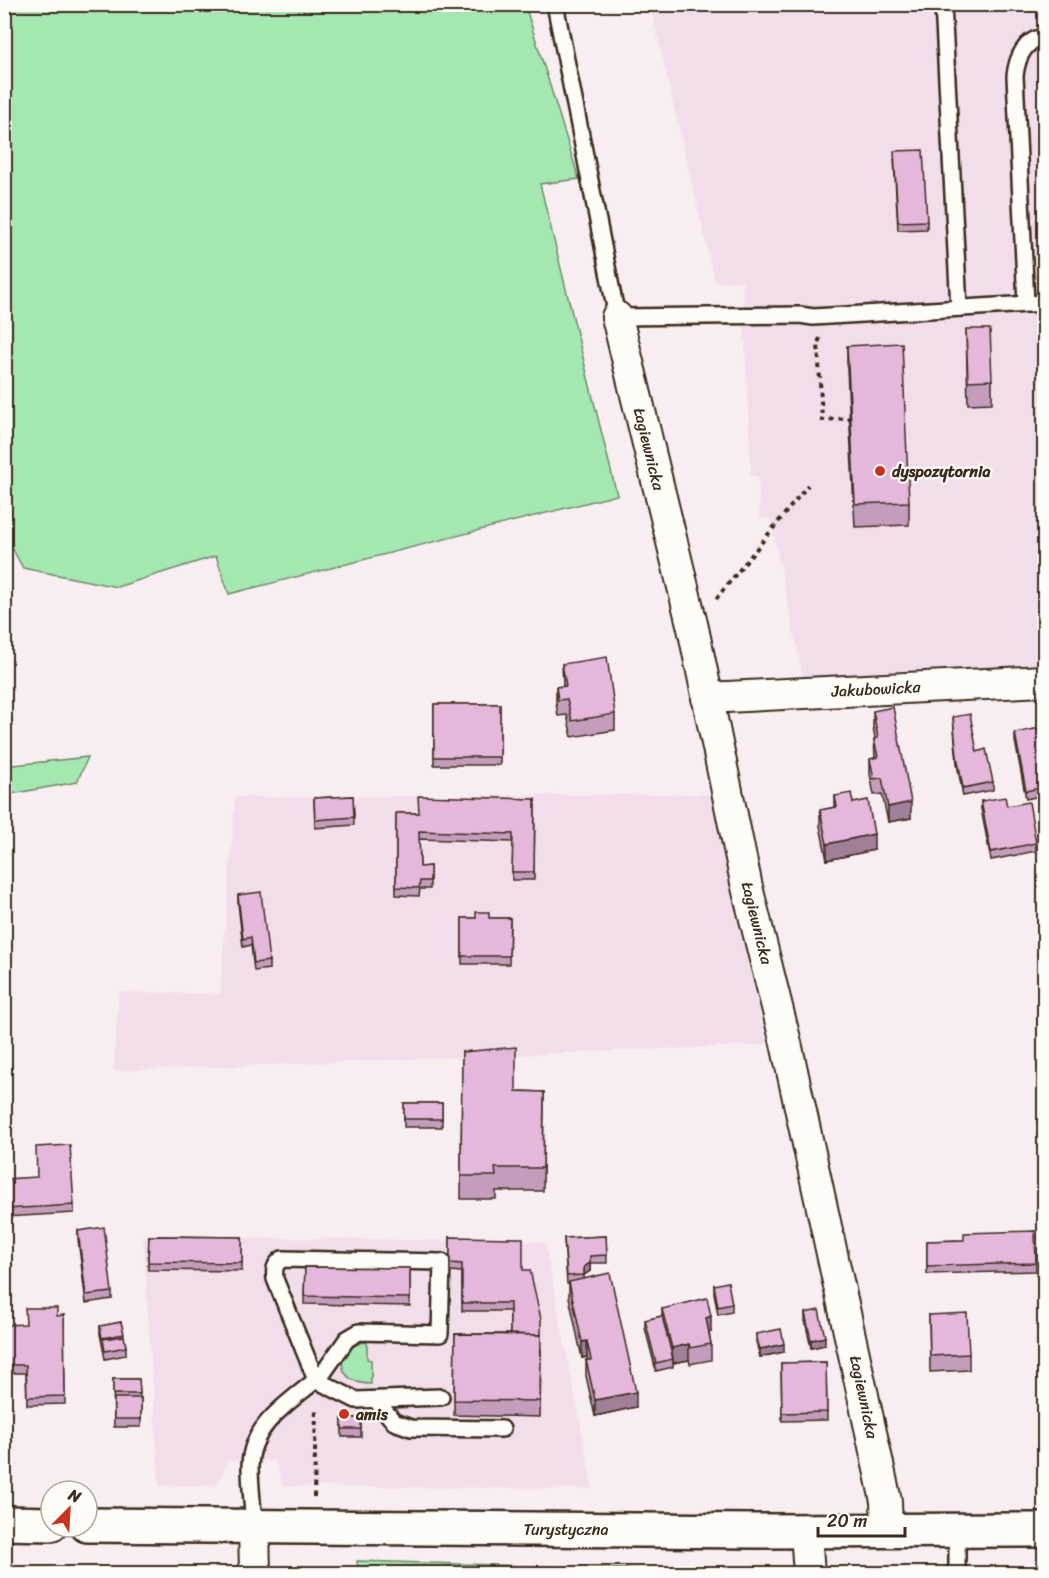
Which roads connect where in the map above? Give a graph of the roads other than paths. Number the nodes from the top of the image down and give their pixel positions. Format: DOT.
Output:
graph roads {
  1 [pos="555,4"];
  2 [pos="944,4"];
  3 [pos="1044,37"];
  4 [pos="1026,303"];
  5 [pos="1044,303"];
  6 [pos="959,308"];
  7 [pos="617,317"];
  8 [pos="1044,681"];
  9 [pos="707,698"];
  10 [pos="316,1380"];
  11 [pos="441,1396"];
  12 [pos="376,1400"];
  13 [pos="502,1429"];
  14 [pos="4,1523"];
  15 [pos="39,1524"];
  16 [pos="99,1525"];
  17 [pos="254,1527"];
  18 [pos="887,1530"];
  19 [pos="957,1530"];
  20 [pos="1044,1530"];
  21 [pos="806,1531"];
  22 [pos="255,1574"];
  23 [pos="809,1574"];
  24 [pos="954,1574"];
  1 -- 7 [label="lane"];
  2 -- 6 [label="lane"];
  3 -- 4 [label="lane"];
  4 -- 5 [label="lane"];
  4 -- 6 [label="lane"];
  6 -- 7 [label="lane"];
  7 -- 9 [label="street, Łagiewnicka"];
  8 -- 9 [label="street, Jakubowicka"];
  9 -- 18 [label="street, Łagiewnicka"];
  10 -- 10 [label="lane"];
  10 -- 12 [label="lane"];
  10 -- 17 [label="lane"];
  11 -- 12 [label="lane"];
  12 -- 13 [label="lane"];
  14 -- 15 [label="main road"];
  16 -- 17 [label="main road, Turystyczna"];
  17 -- 21 [label="main road, Turystyczna"];
  17 -- 22 [label="street"];
  18 -- 19 [label="main road, Turystyczna"];
  18 -- 21 [label="main road, Turystyczna"];
  19 -- 20 [label="main road, Turystyczna"];
  19 -- 24 [label="lane"];
  21 -- 23 [label="street"];
}
